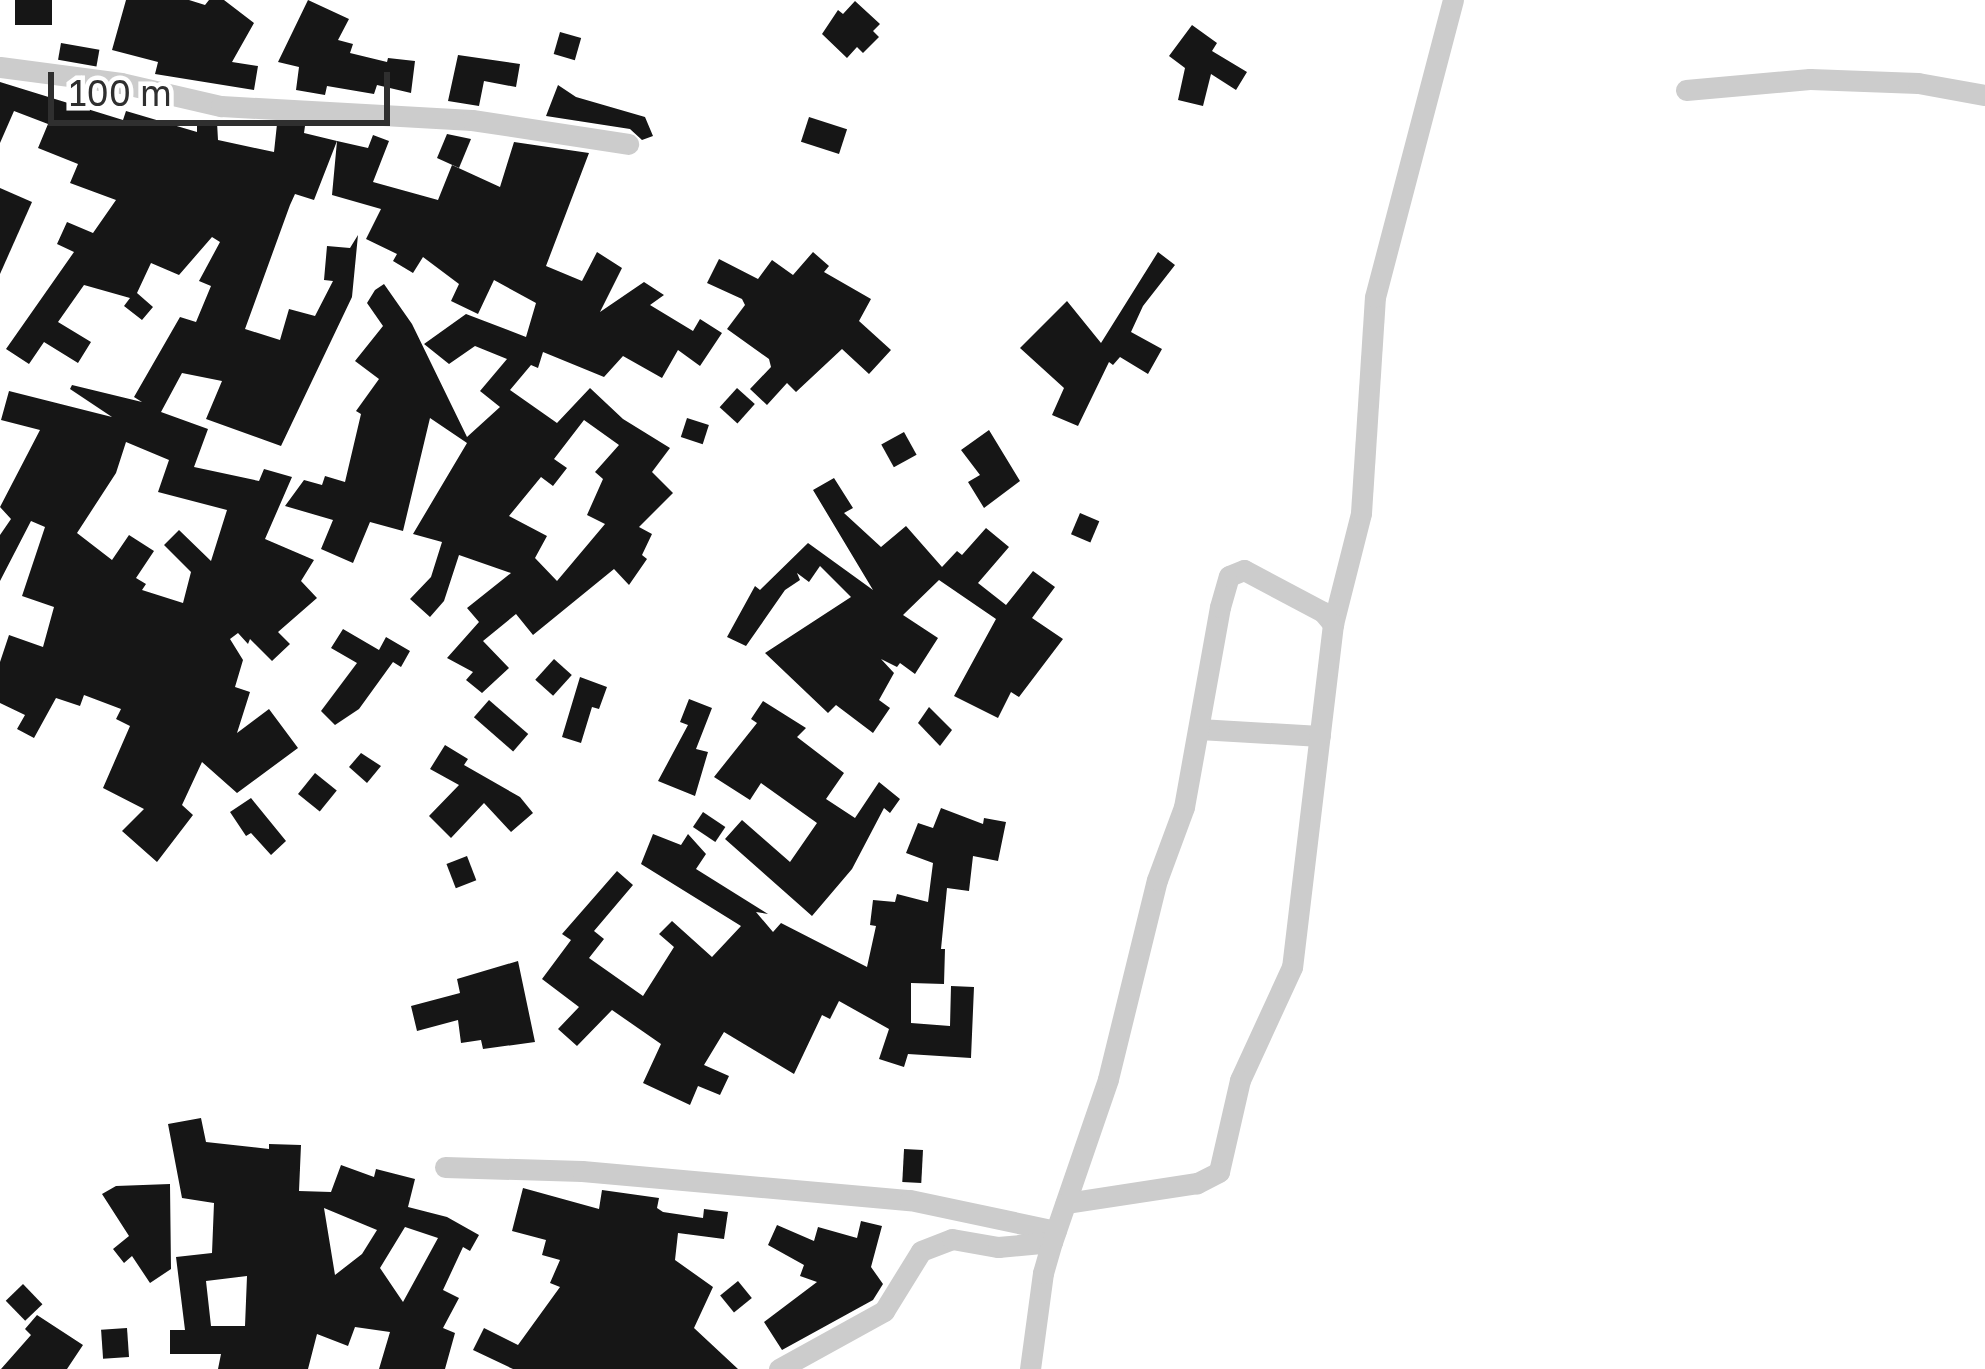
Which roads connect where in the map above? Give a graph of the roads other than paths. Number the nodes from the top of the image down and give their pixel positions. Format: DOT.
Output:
graph roads {
  1 [pos="1453,0"];
  2 [pos="0,67"];
  3 [pos="1686,91"];
  4 [pos="1985,95"];
  5 [pos="628,144"];
  6 [pos="1333,624"];
  7 [pos="1199,729"];
  8 [pos="1320,736"];
  9 [pos="445,1167"];
  10 [pos="1066,1203"];
  11 [pos="1054,1236"];
  12 [pos="779,1369"];
  13 [pos="1030,1369"];
  1 -- 6 [label="street"];
  2 -- 5 [label="street"];
  3 -- 4 [label="street"];
  6 -- 7 [label="street"];
  6 -- 8 [label="street"];
  7 -- 8 [label="street"];
  7 -- 10 [label="street"];
  8 -- 10 [label="street"];
  9 -- 11 [label="street"];
  10 -- 11 [label="street"];
  11 -- 12 [label="street"];
  11 -- 13 [label="street"];
}
